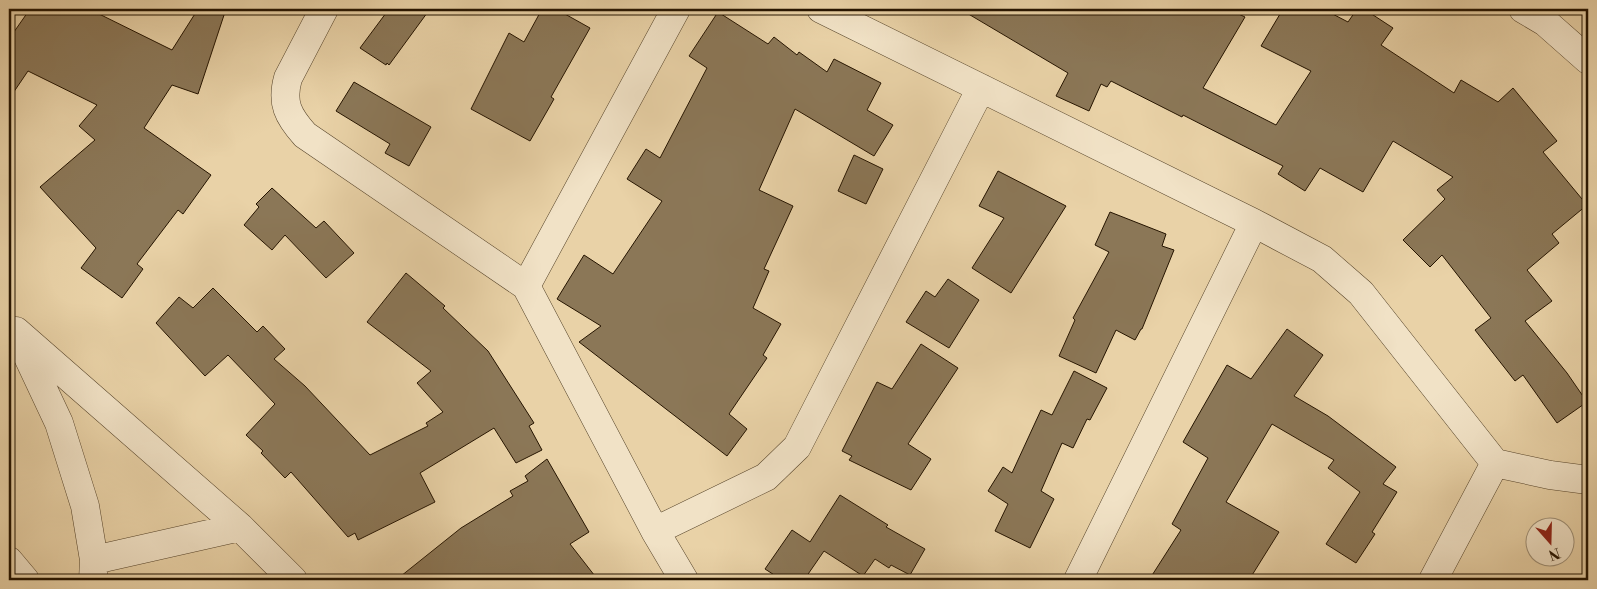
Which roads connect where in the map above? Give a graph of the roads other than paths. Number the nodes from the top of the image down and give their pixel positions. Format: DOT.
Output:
graph roads {
  1 [pos="324,9"];
  2 [pos="676,9"];
  3 [pos="821,9"];
  4 [pos="1523,9"];
  5 [pos="1588,60"];
  6 [pos="981,88"];
  7 [pos="1254,223"];
  8 [pos="526,286"];
  9 [pos="12,326"];
  10 [pos="1495,463"];
  11 [pos="1588,480"];
  12 [pos="240,527"];
  13 [pos="655,531"];
  14 [pos="9,561"];
  15 [pos="93,570"];
  16 [pos="25,580"];
  17 [pos="293,580"];
  18 [pos="684,580"];
  19 [pos="1078,580"];
  20 [pos="1433,580"];
  1 -- 8 [label="street"];
  2 -- 8 [label="street"];
  3 -- 6 [label="street"];
  4 -- 5 [label="street"];
  6 -- 7 [label="street"];
  6 -- 13 [label="street"];
  7 -- 10 [label="street"];
  7 -- 19 [label="street"];
  8 -- 13 [label="street"];
  9 -- 12 [label="street"];
  9 -- 15 [label="street"];
  10 -- 11 [label="street"];
  10 -- 20 [label="street"];
  12 -- 15 [label="street"];
  12 -- 17 [label="street"];
  13 -- 18 [label="street"];
  14 -- 16 [label="street"];
}
